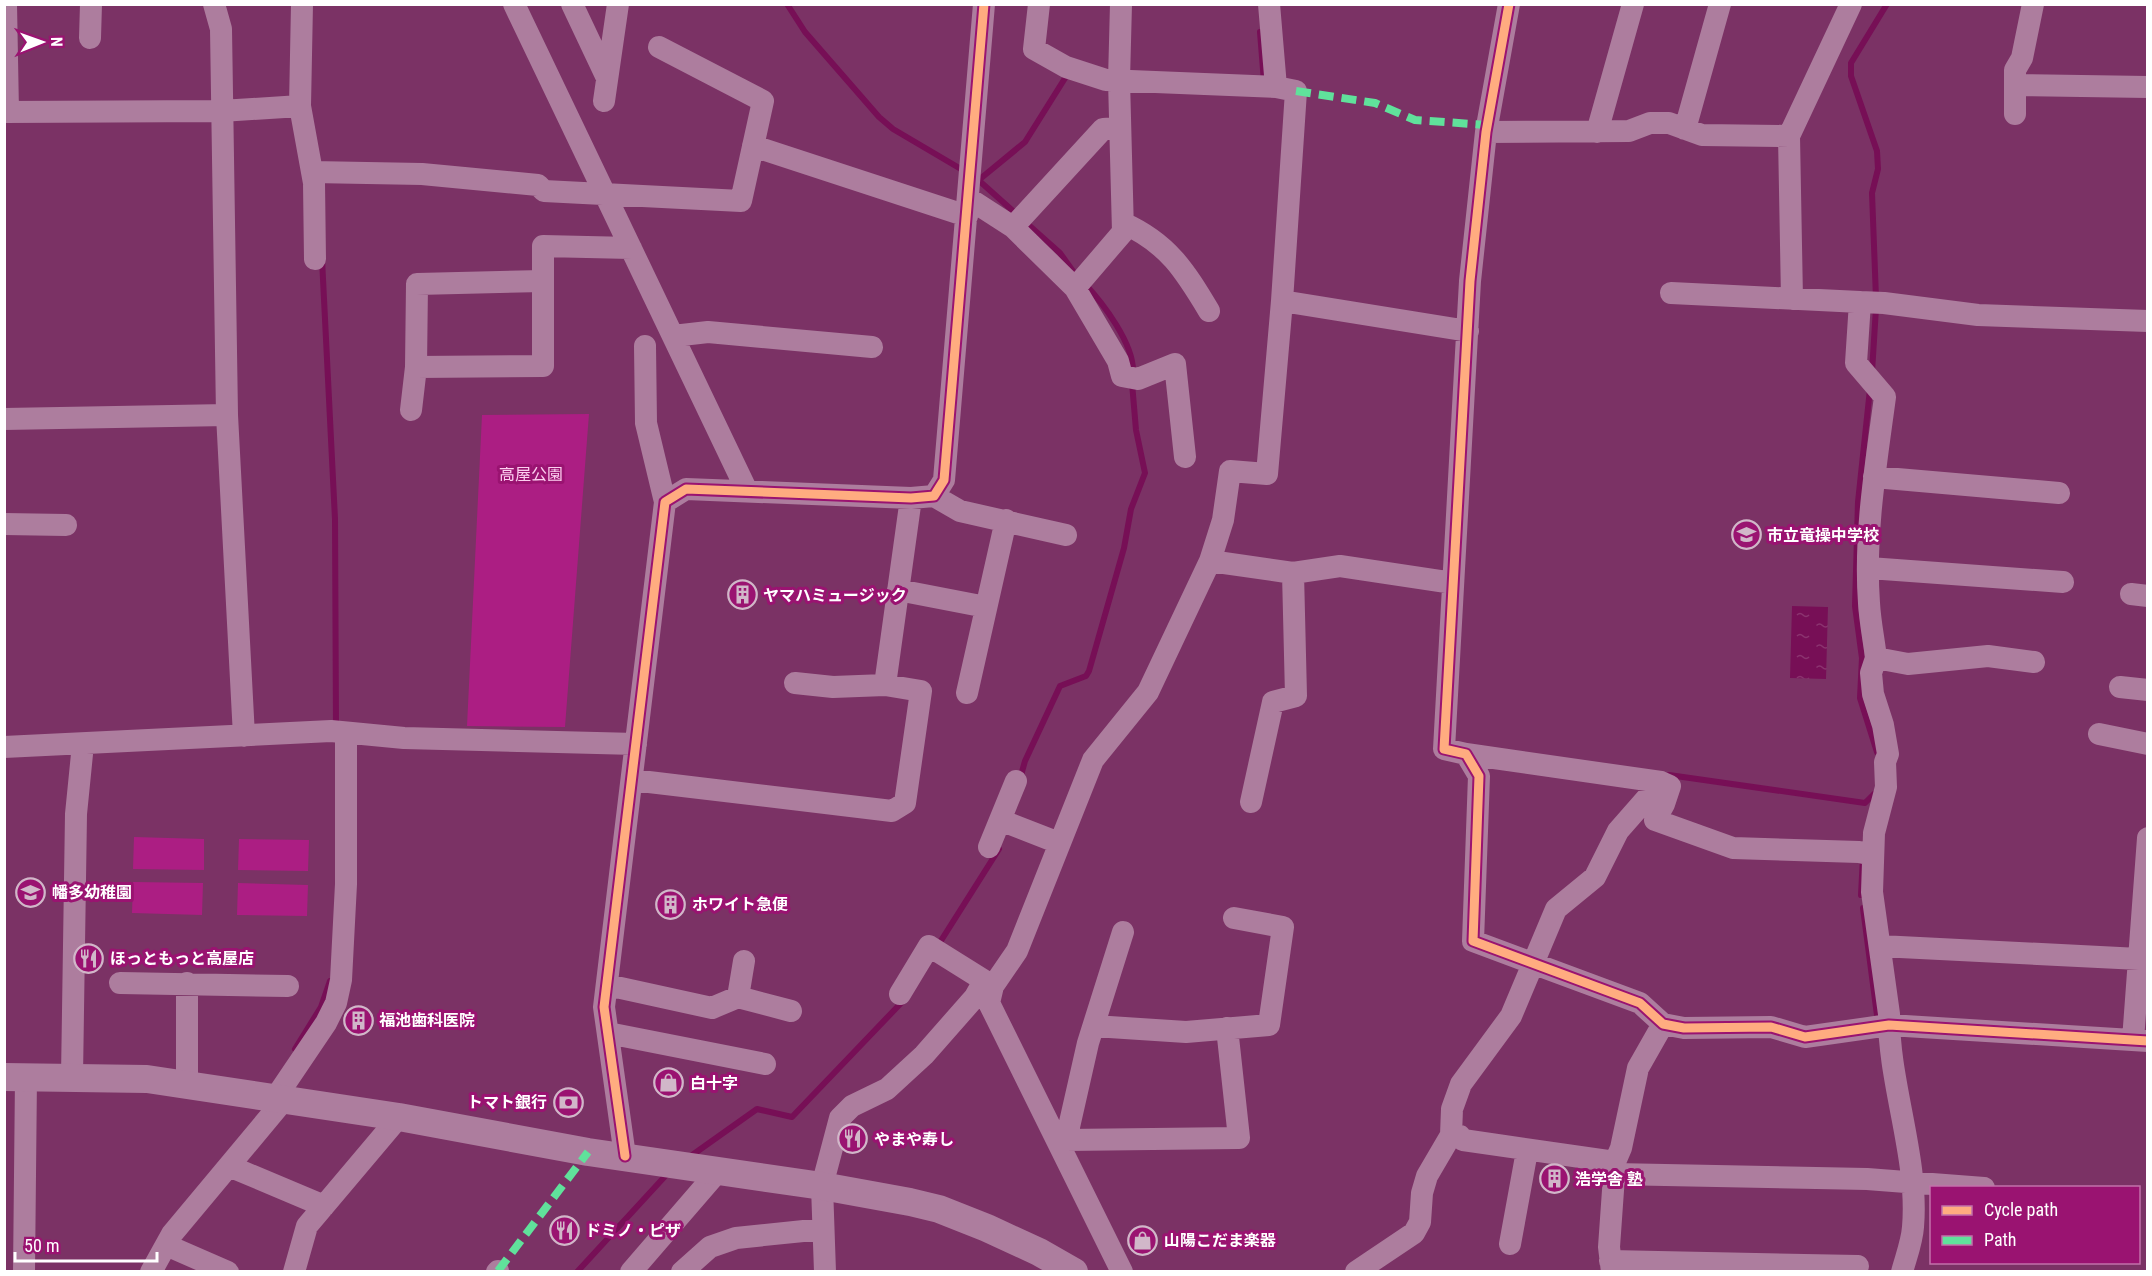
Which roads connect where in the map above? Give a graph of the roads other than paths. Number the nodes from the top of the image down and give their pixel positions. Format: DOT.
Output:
graph roads {
  1 [pos="6,4"];
  2 [pos="91,4"];
  3 [pos="214,4"];
  4 [pos="302,4"];
  5 [pos="514,4"];
  6 [pos="572,4"];
  7 [pos="618,4"];
  8 [pos="984,4"];
  9 [pos="1040,4"];
  10 [pos="1121,4"];
  11 [pos="1269,4"];
  12 [pos="1509,4"];
  13 [pos="1633,4"];
  14 [pos="1720,4"];
  15 [pos="1851,4"];
  16 [pos="2033,4"];
  17 [pos="90,38"];
  18 [pos="659,47"];
  19 [pos="607,78"];
  20 [pos="1119,84"];
  21 [pos="2015,85"];
  22 [pos="1269,87"];
  23 [pos="2148,87"];
  24 [pos="604,100"];
  25 [pos="300,106"];
  26 [pos="221,111"];
  27 [pos="6,112"];
  28 [pos="2015,114"];
  29 [pos="1119,128"];
  30 [pos="1685,129"];
  31 [pos="1486,132"];
  32 [pos="1597,132"];
  33 [pos="1789,136"];
  34 [pos="753,146"];
  35 [pos="316,172"];
  36 [pos="969,190"];
  37 [pos="605,193"];
  38 [pos="1018,222"];
  39 [pos="1123,223"];
  40 [pos="631,248"];
  41 [pos="315,259"];
  42 [pos="543,281"];
  43 [pos="1080,283"];
  44 [pos="1671,293"];
  45 [pos="1792,299"];
  46 [pos="1282,301"];
  47 [pos="1872,303"];
  48 [pos="1209,311"];
  49 [pos="2148,321"];
  50 [pos="1468,331"];
  51 [pos="673,336"];
  52 [pos="645,346"];
  53 [pos="872,347"];
  54 [pos="416,367"];
  55 [pos="411,410"];
  56 [pos="227,415"];
  57 [pos="4,418"];
  58 [pos="1185,457"];
  59 [pos="1874,477"];
  60 [pos="747,491"];
  61 [pos="2059,493"];
  62 [pos="934,496"];
  63 [pos="911,498"];
  64 [pos="665,502"];
  65 [pos="1005,520"];
  66 [pos="4,524"];
  67 [pos="66,525"];
  68 [pos="1066,535"];
  69 [pos="1210,561"];
  70 [pos="1869,568"];
  71 [pos="1293,573"];
  72 [pos="1453,582"];
  73 [pos="2063,582"];
  74 [pos="898,590"];
  75 [pos="987,607"];
  76 [pos="1876,658"];
  77 [pos="2034,662"];
  78 [pos="795,683"];
  79 [pos="885,685"];
  80 [pos="2120,687"];
  81 [pos="2148,690"];
  82 [pos="968,693"];
  83 [pos="339,732"];
  84 [pos="2099,734"];
  85 [pos="244,736"];
  86 [pos="83,744"];
  87 [pos="636,744"];
  88 [pos="2148,744"];
  89 [pos="4,747"];
  90 [pos="1466,754"];
  91 [pos="632,780"];
  92 [pos="1016,781"];
  93 [pos="1661,782"];
  94 [pos="1251,802"];
  95 [pos="1006,822"];
  96 [pos="2148,838"];
  97 [pos="1059,843"];
  98 [pos="989,847"];
  99 [pos="1866,854"];
  100 [pos="1234,918"];
  101 [pos="1123,932"];
  102 [pos="1880,946"];
  103 [pos="2139,959"];
  104 [pos="744,961"];
  105 [pos="1535,965"];
  106 [pos="120,983"];
  107 [pos="187,983"];
  108 [pos="989,984"];
  109 [pos="607,985"];
  110 [pos="288,986"];
  111 [pos="900,994"];
  112 [pos="738,997"];
  113 [pos="791,1011"];
  114 [pos="1663,1024"];
  115 [pos="1883,1025"];
  116 [pos="1094,1026"];
  117 [pos="1227,1028"];
  118 [pos="608,1033"];
  119 [pos="2140,1041"];
  120 [pos="765,1064"];
  121 [pos="15,1077"];
  122 [pos="72,1077"];
  123 [pos="187,1085"];
  124 [pos="272,1100"];
  125 [pos="399,1117"];
  126 [pos="1451,1136"];
  127 [pos="1062,1142"];
  128 [pos="1527,1151"];
  129 [pos="625,1156"];
  130 [pos="229,1166"];
  131 [pos="694,1167"];
  132 [pos="1615,1168"];
  133 [pos="1906,1182"];
  134 [pos="822,1186"];
  135 [pos="1958,1186"];
  136 [pos="324,1206"];
  137 [pos="823,1229"];
  138 [pos="1510,1244"];
  139 [pos="166,1245"];
  140 [pos="1611,1266"];
  141 [pos="1858,1266"];
  142 [pos="24,1272"];
  143 [pos="151,1272"];
  144 [pos="228,1272"];
  145 [pos="294,1272"];
  146 [pos="631,1272"];
  147 [pos="682,1272"];
  148 [pos="825,1272"];
  149 [pos="1074,1272"];
  150 [pos="1122,1272"];
  151 [pos="1356,1272"];
  152 [pos="1902,1272"];
  1 -- 27 [label="street"];
  2 -- 17 [label="street"];
  3 -- 26 [label="street"];
  4 -- 25 [label="street"];
  5 -- 37 [label="street"];
  6 -- 19 [label="street"];
  7 -- 19 [label="street"];
  8 -- 36 [label="street"];
  9 -- 20 [label="street"];
  10 -- 20 [label="street"];
  11 -- 22 [label="street"];
  12 -- 31 [label="street"];
  13 -- 32 [label="street"];
  14 -- 30 [label="street"];
  15 -- 33 [label="street"];
  16 -- 21 [label="street"];
  18 -- 34 [label="street"];
  19 -- 24 [label="street"];
  20 -- 22 [label="street"];
  20 -- 29 [label="street"];
  21 -- 23 [label="street"];
  21 -- 28 [label="street"];
  22 -- 46 [label="street"];
  25 -- 26 [label="street"];
  25 -- 35 [label="street"];
  26 -- 27 [label="street"];
  26 -- 56 [label="street"];
  29 -- 38 [label="street"];
  29 -- 39 [label="street"];
  30 -- 32 [label="street"];
  30 -- 33 [label="street"];
  31 -- 32 [label="street"];
  31 -- 50 [label="street"];
  33 -- 45 [label="street"];
  34 -- 36 [label="street"];
  34 -- 37 [label="street"];
  35 -- 37 [label="street"];
  35 -- 41 [label="street"];
  36 -- 38 [label="street"];
  36 -- 62 [label="street"];
  37 -- 40 [label="street"];
  38 -- 43 [label="street"];
  39 -- 43 [label="street"];
  39 -- 48 [label="street"];
  40 -- 42 [label="street"];
  40 -- 51 [label="street"];
  42 -- 54 [label="street"];
  42 -- 54 [label="street"];
  43 -- 58 [label="street"];
  44 -- 45 [label="street"];
  45 -- 47 [label="street"];
  46 -- 50 [label="street"];
  46 -- 69 [label="street"];
  47 -- 49 [label="street"];
  47 -- 59 [label="street"];
  50 -- 72 [label="street"];
  51 -- 53 [label="street"];
  51 -- 60 [label="street"];
  52 -- 64 [label="street"];
  54 -- 55 [label="street"];
  56 -- 57 [label="street"];
  56 -- 85 [label="street"];
  59 -- 61 [label="street"];
  59 -- 70 [label="street"];
  60 -- 63 [label="street"];
  60 -- 64 [label="street"];
  62 -- 63 [label="street"];
  62 -- 65 [label="street"];
  63 -- 74 [label="street"];
  64 -- 87 [label="street"];
  65 -- 68 [label="street"];
  65 -- 75 [label="street"];
  66 -- 67 [label="street"];
  69 -- 71 [label="street"];
  69 -- 97 [label="street"];
  70 -- 73 [label="street"];
  70 -- 76 [label="street"];
  71 -- 72 [label="street"];
  71 -- 94 [label="street"];
  72 -- 90 [label="street"];
  74 -- 75 [label="street"];
  74 -- 79 [label="street"];
  75 -- 82 [label="street"];
  76 -- 77 [label="street"];
  76 -- 99 [label="street"];
  78 -- 79 [label="street"];
  79 -- 91 [label="street"];
  80 -- 81 [label="street"];
  83 -- 85 [label="street"];
  83 -- 87 [label="street"];
  83 -- 124 [label="street"];
  84 -- 88 [label="street"];
  85 -- 86 [label="street"];
  86 -- 89 [label="street"];
  86 -- 122 [label="street"];
  87 -- 91 [label="street"];
  90 -- 93 [label="street"];
  90 -- 105 [label="street"];
  91 -- 109 [label="street"];
  92 -- 95 [label="street"];
  93 -- 99 [label="street"];
  93 -- 105 [label="street"];
  95 -- 97 [label="street"];
  95 -- 98 [label="street"];
  96 -- 103 [label="street"];
  97 -- 108 [label="street"];
  99 -- 102 [label="street"];
  100 -- 117 [label="street"];
  101 -- 116 [label="street"];
  102 -- 103 [label="street"];
  102 -- 115 [label="street"];
  103 -- 119 [label="street"];
  104 -- 112 [label="street"];
  105 -- 114 [label="street"];
  105 -- 126 [label="street"];
  106 -- 107 [label="street"];
  107 -- 110 [label="street"];
  107 -- 123 [label="street"];
  108 -- 111 [label="street"];
  108 -- 127 [label="street"];
  108 -- 134 [label="street"];
  109 -- 112 [label="street"];
  109 -- 118 [label="street"];
  112 -- 113 [label="street"];
  114 -- 115 [label="street"];
  114 -- 132 [label="street"];
  115 -- 119 [label="street"];
  115 -- 133 [label="street"];
  116 -- 117 [label="street"];
  116 -- 127 [label="street"];
  117 -- 127 [label="street"];
  118 -- 120 [label="street"];
  118 -- 129 [label="street"];
  121 -- 122 [label="street"];
  121 -- 142 [label="street"];
  122 -- 123 [label="street"];
  123 -- 124 [label="street"];
  124 -- 125 [label="street"];
  124 -- 130 [label="street"];
  125 -- 129 [label="street"];
  125 -- 136 [label="street"];
  126 -- 128 [label="street"];
  126 -- 151 [label="street"];
  127 -- 150 [label="street"];
  128 -- 132 [label="street"];
  128 -- 138 [label="street"];
  129 -- 131 [label="street"];
  130 -- 136 [label="street"];
  130 -- 139 [label="street"];
  131 -- 134 [label="street"];
  131 -- 146 [label="street"];
  132 -- 133 [label="street"];
  132 -- 140 [label="street"];
  133 -- 135 [label="street"];
  133 -- 152 [label="street"];
  134 -- 137 [label="street"];
  134 -- 149 [label="street"];
  136 -- 145 [label="street"];
  137 -- 147 [label="street"];
  137 -- 148 [label="street"];
  139 -- 143 [label="street"];
  139 -- 144 [label="street"];
  140 -- 141 [label="street"];
}
